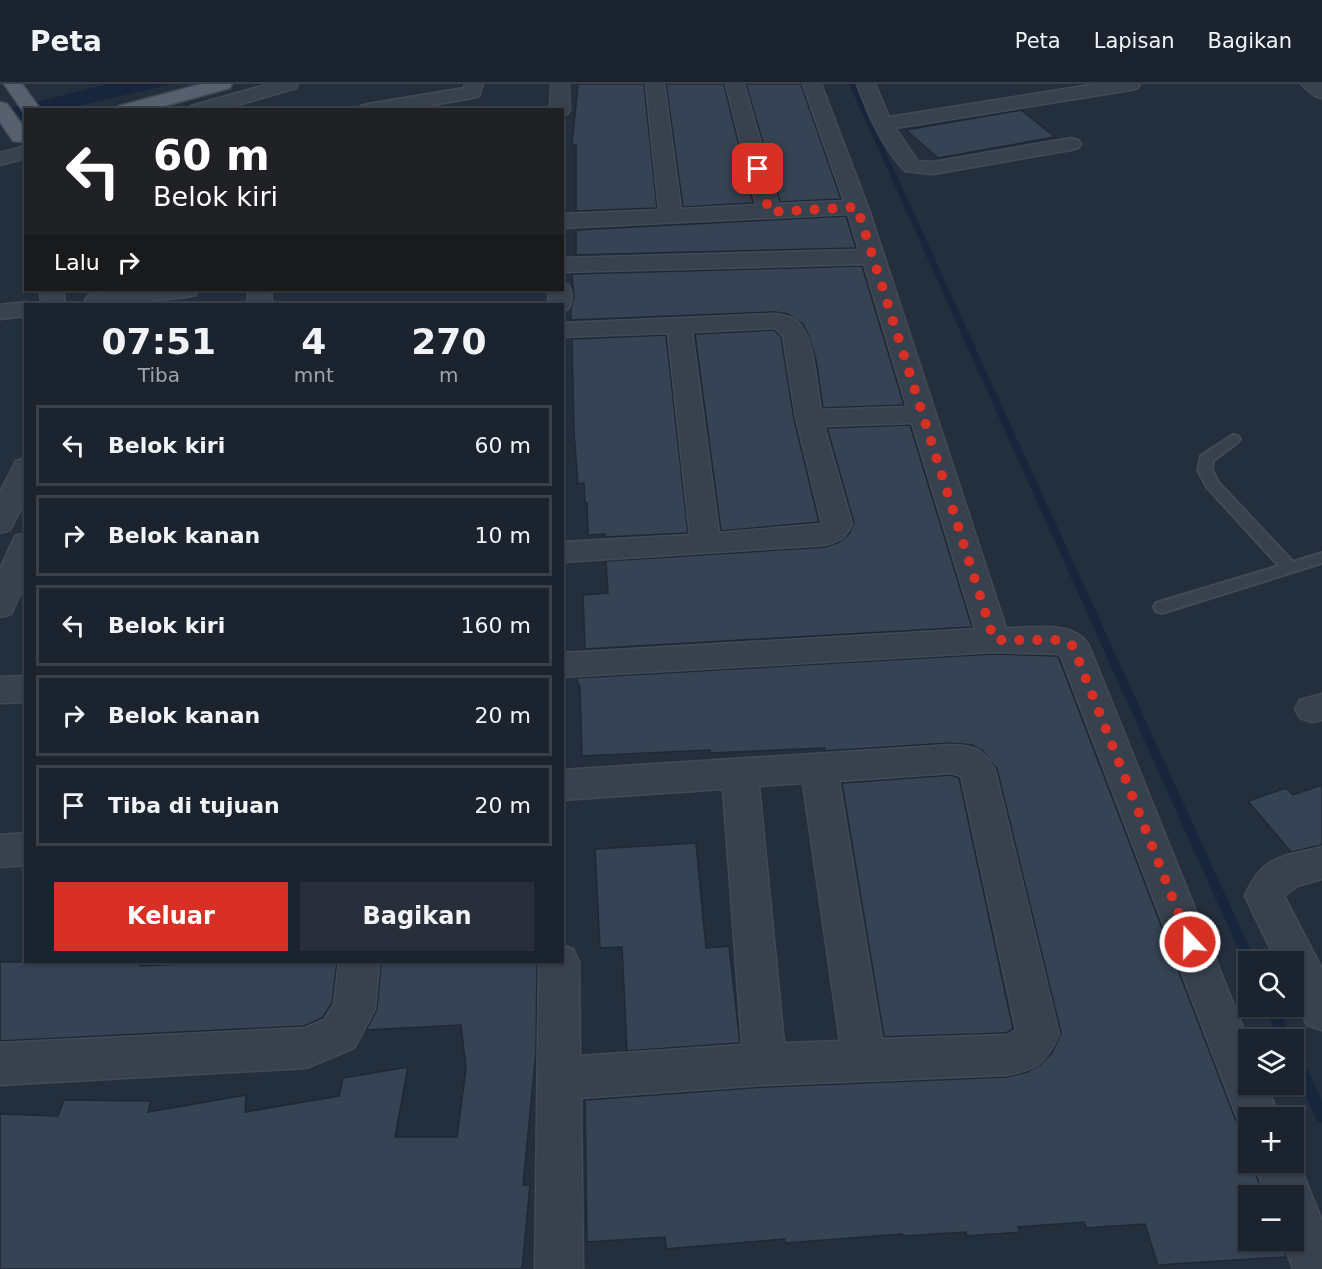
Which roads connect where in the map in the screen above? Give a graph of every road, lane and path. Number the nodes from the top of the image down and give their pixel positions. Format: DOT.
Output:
graph roads {
  1 [pos="223,84"];
  2 [pos="289,84"];
  3 [pos="560,84"];
  4 [pos="655,84"];
  5 [pos="735,84"];
  6 [pos="812,84"];
  7 [pos="866,84"];
  8 [pos="1131,84"];
  9 [pos="1310,84"];
  10 [pos="1322,92"];
  11 [pos="472,95"];
  12 [pos="23,98"];
  13 [pos="0,102"];
  14 [pos="399,106"];
  15 [pos="0,108"];
  16 [pos="133,108"];
  17 [pos="205,108"];
  18 [pos="384,108"];
  19 [pos="560,108"];
  20 [pos="882,124"];
  21 [pos="22,140"];
  22 [pos="1071,144"];
  23 [pos="0,159"];
  24 [pos="857,207"];
  25 [pos="769,212"];
  26 [pos="671,216"];
  27 [pos="564,221"];
  28 [pos="871,257"];
  29 [pos="564,265"];
  30 [pos="176,291"];
  31 [pos="97,298"];
  32 [pos="24,309"];
  33 [pos="0,312"];
  34 [pos="679,325"];
  35 [pos="564,330"];
  36 [pos="924,415"];
  37 [pos="809,418"];
  38 [pos="1233,439"];
  39 [pos="24,470"];
  40 [pos="0,523"];
  41 [pos="706,544"];
  42 [pos="24,548"];
  43 [pos="564,552"];
  44 [pos="1322,558"];
  45 [pos="1290,568"];
  46 [pos="0,606"];
  47 [pos="1162,607"];
  48 [pos="994,640"];
  49 [pos="564,665"];
  50 [pos="24,689"];
  51 [pos="0,690"];
  52 [pos="819,769"];
  53 [pos="740,773"];
  54 [pos="564,785"];
  55 [pos="24,849"];
  56 [pos="0,851"];
  57 [pos="1322,863"];
  58 [pos="359,963"];
  59 [pos="559,963"];
  60 [pos="1322,1011"];
  61 [pos="864,1060"];
  62 [pos="0,1064"];
  63 [pos="765,1064"];
  64 [pos="559,1079"];
  65 [pos="1254,1107"];
  66 [pos="1304,1235"];
  67 [pos="559,1269"];
  68 [pos="1317,1269"];
  1 -- 16 [label="main road"];
  2 -- 17 [label="street"];
  3 -- 19 [label="street"];
  4 -- 26 [label="street"];
  5 -- 25 [label="street"];
  6 -- 24 [label="street"];
  7 -- 20 [label="street"];
  8 -- 20 [label="street"];
  9 -- 10 [label="street"];
  11 -- 14 [label="street"];
  12 -- 13 [label="main road"];
  14 -- 18 [label="street"];
  15 -- 21 [label="main road"];
  20 -- 22 [label="street"];
  21 -- 23 [label="street"];
  24 -- 25 [label="street"];
  24 -- 28 [label="street"];
  25 -- 26 [label="street"];
  26 -- 27 [label="street"];
  28 -- 29 [label="street"];
  28 -- 36 [label="street"];
  30 -- 31 [label="street"];
  32 -- 33 [label="street"];
  34 -- 35 [label="street"];
  34 -- 37 [label="street"];
  34 -- 41 [label="street"];
  36 -- 37 [label="street"];
  36 -- 48 [label="street"];
  37 -- 41 [label="street"];
  38 -- 45 [label="lane"];
  39 -- 40 [label="street"];
  41 -- 43 [label="street"];
  42 -- 46 [label="street"];
  44 -- 45 [label="lane"];
  45 -- 47 [label="lane"];
  48 -- 49 [label="street"];
  48 -- 65 [label="street"];
  50 -- 51 [label="street"];
  52 -- 53 [label="street"];
  52 -- 61 [label="street"];
  52 -- 61 [label="street"];
  53 -- 54 [label="street"];
  53 -- 63 [label="street"];
  55 -- 56 [label="street"];
  57 -- 60 [label="street"];
  58 -- 62 [label="street"];
  59 -- 64 [label="street"];
  61 -- 63 [label="street"];
  63 -- 64 [label="street"];
  64 -- 67 [label="street"];
  66 -- 68 [label="street"];
}
